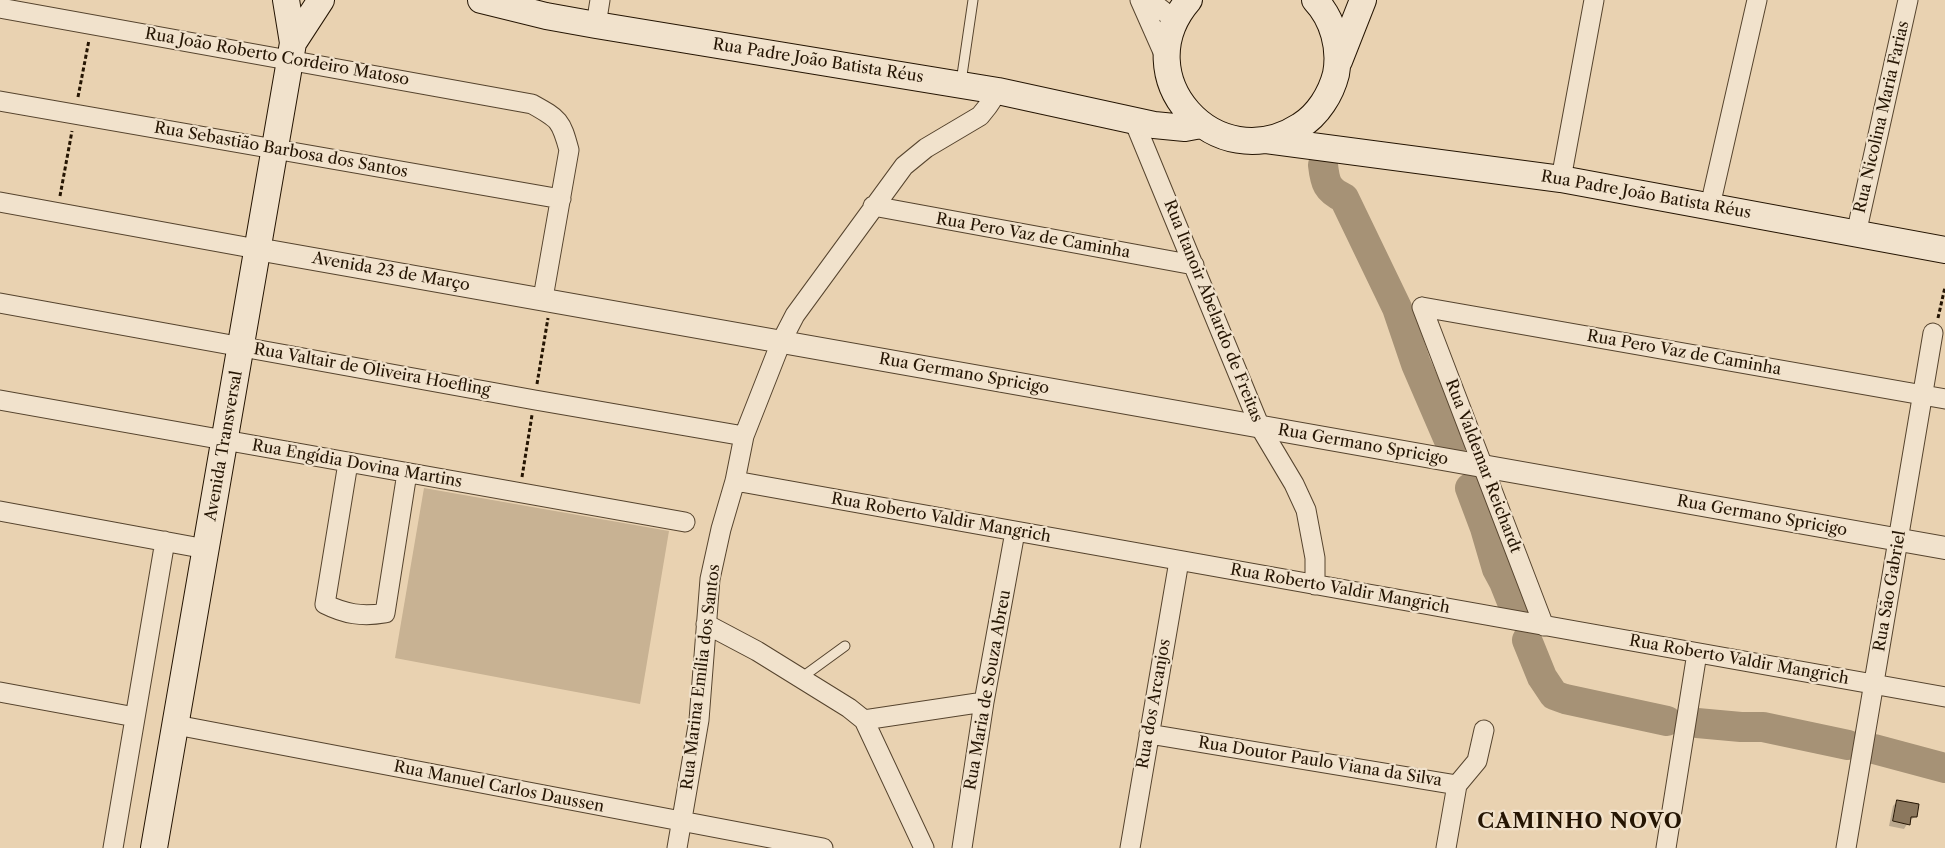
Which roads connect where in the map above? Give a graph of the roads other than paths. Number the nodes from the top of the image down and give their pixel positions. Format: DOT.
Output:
graph roads {
  1 [pos="286,0"];
  2 [pos="321,0"];
  3 [pos="481,0"];
  4 [pos="973,0"];
  5 [pos="1140,0"];
  6 [pos="1149,0"];
  7 [pos="1315,0"];
  8 [pos="1363,0"];
  9 [pos="1594,0"];
  10 [pos="1757,0"];
  11 [pos="1908,0"];
  12 [pos="0,8"];
  13 [pos="1182,10"];
  14 [pos="598,12"];
  15 [pos="291,51"];
  16 [pos="1167,62"];
  17 [pos="1338,64"];
  18 [pos="960,85"];
  19 [pos="998,91"];
  20 [pos="1179,99"];
  21 [pos="0,101"];
  22 [pos="1314,114"];
  23 [pos="1144,123"];
  24 [pos="1201,124"];
  25 [pos="1266,140"];
  26 [pos="274,150"];
  27 [pos="1345,151"];
  28 [pos="1560,179"];
  29 [pos="561,200"];
  30 [pos="0,202"];
  31 [pos="873,206"];
  32 [pos="1710,206"];
  33 [pos="1856,234"];
  34 [pos="257,249"];
  35 [pos="1945,250"];
  36 [pos="1194,265"];
  37 [pos="543,298"];
  38 [pos="0,303"];
  39 [pos="1422,307"];
  40 [pos="1933,333"];
  41 [pos="782,342"];
  42 [pos="241,346"];
  43 [pos="1923,395"];
  44 [pos="1945,399"];
  45 [pos="0,400"];
  46 [pos="1260,426"];
  47 [pos="744,436"];
  48 [pos="224,441"];
  49 [pos="348,463"];
  50 [pos="1484,466"];
  51 [pos="407,473"];
  52 [pos="735,481"];
  53 [pos="0,511"];
  54 [pos="685,522"];
  55 [pos="1015,532"];
  56 [pos="1898,540"];
  57 [pos="165,542"];
  58 [pos="1945,548"];
  59 [pos="206,549"];
  60 [pos="1179,561"];
  61 [pos="1314,585"];
  62 [pos="706,624"];
  63 [pos="1544,626"];
  64 [pos="845,646"];
  65 [pos="1697,653"];
  66 [pos="801,678"];
  67 [pos="1874,684"];
  68 [pos="0,692"];
  69 [pos="1945,697"];
  70 [pos="984,702"];
  71 [pos="135,718"];
  72 [pos="864,720"];
  73 [pos="176,725"];
  74 [pos="1484,730"];
  75 [pos="1149,734"];
  76 [pos="1457,784"];
  77 [pos="682,822"];
  78 [pos="114,848"];
  79 [pos="154,848"];
  80 [pos="677,848"];
  81 [pos="823,848"];
  82 [pos="924,848"];
  83 [pos="962,848"];
  84 [pos="1130,848"];
  85 [pos="1446,848"];
  86 [pos="1666,848"];
  87 [pos="1846,848"];
  1 -- 15 [label="main road, Avenida Transversal"];
  2 -- 15 [label="main road, Avenida Transversal"];
  3 -- 14 [label="main road, Rua Padre João Batista Réus"];
  4 -- 18 [label="lane"];
  5 -- 16 [label="street"];
  6 -- 13 [label="street"];
  7 -- 17 [label="main road"];
  8 -- 17 [label="main road"];
  9 -- 28 [label="street"];
  10 -- 32 [label="street"];
  11 -- 33 [label="street, Rua Nicolina Maria Farias"];
  12 -- 15 [label="street, Rua João Roberto Cordeiro Matoso"];
  13 -- 16 [label="main road"];
  14 -- 18 [label="main road, Rua Padre João Batista Réus"];
  15 -- 26 [label="main road, Avenida Transversal"];
  15 -- 29 [label="street, Rua João Roberto Cordeiro Matoso"];
  16 -- 20 [label="main road"];
  17 -- 22 [label="main road"];
  18 -- 19 [label="main road, Rua Padre João Batista Réus"];
  19 -- 23 [label="main road, Rua Padre João Batista Réus"];
  19 -- 31 [label="street, Rua Marina Emília dos Santos"];
  20 -- 23 [label="main road"];
  20 -- 24 [label="main road"];
  21 -- 26 [label="street, Rua Sebastião Barbosa dos Santos"];
  22 -- 25 [label="main road"];
  22 -- 27 [label="main road"];
  23 -- 24 [label="main road, Rua Padre João Batista Réus"];
  23 -- 36 [label="street, Rua Itanoir Abelardo de Freitas"];
  24 -- 25 [label="main road"];
  25 -- 27 [label="main road, Rua Padre João Batista Réus"];
  26 -- 29 [label="street, Rua Sebastião Barbosa dos Santos"];
  26 -- 34 [label="main road, Avenida Transversal"];
  27 -- 28 [label="main road, Rua Padre João Batista Réus"];
  28 -- 32 [label="main road, Rua Padre João Batista Réus"];
  29 -- 37 [label="street"];
  30 -- 34 [label="street, Avenida 23 de Março"];
  31 -- 36 [label="street, Rua Pero Vaz de Caminha"];
  31 -- 41 [label="street, Rua Marina Emília dos Santos"];
  32 -- 33 [label="main road, Rua Padre João Batista Réus"];
  33 -- 35 [label="main road, Rua Padre João Batista Réus"];
  34 -- 37 [label="street, Avenida 23 de Março"];
  34 -- 42 [label="main road, Avenida Transversal"];
  36 -- 46 [label="street, Rua Itanoir Abelardo de Freitas"];
  37 -- 41 [label="street, Avenida 23 de Março"];
  38 -- 42 [label="street, Rua Valtair de Oliveira Hoefling"];
  39 -- 43 [label="street, Rua Pero Vaz de Caminha"];
  39 -- 50 [label="street, Rua Valdemar Reichardt"];
  40 -- 43 [label="street, Rua São Gabriel"];
  41 -- 46 [label="street, Rua Germano Spricigo"];
  41 -- 47 [label="street, Rua Marina Emília dos Santos"];
  42 -- 47 [label="street, Rua Valtair de Oliveira Hoefling"];
  42 -- 48 [label="main road, Avenida Transversal"];
  43 -- 44 [label="street, Rua Pero Vaz de Caminha"];
  43 -- 56 [label="street, Rua São Gabriel"];
  45 -- 48 [label="street, Rua Engídia Dovina Martins"];
  46 -- 50 [label="street, Rua Germano Spricigo"];
  46 -- 61 [label="street, Rua Itanoir Abelardo de Freitas"];
  47 -- 52 [label="street, Rua Marina Emília dos Santos"];
  48 -- 49 [label="street, Rua Engídia Dovina Martins"];
  48 -- 59 [label="main road, Avenida Transversal"];
  49 -- 51 [label="street, Rua Engídia Dovina Martins"];
  49 -- 51 [label="street"];
  50 -- 56 [label="street, Rua Germano Spricigo"];
  50 -- 63 [label="street, Rua Valdemar Reichardt"];
  51 -- 54 [label="street, Rua Engídia Dovina Martins"];
  52 -- 55 [label="street, Rua Roberto Valdir Mangrich"];
  52 -- 62 [label="street, Rua Marina Emília dos Santos"];
  53 -- 57 [label="street"];
  55 -- 60 [label="street, Rua Roberto Valdir Mangrich"];
  55 -- 70 [label="street, Rua Maria de Souza Abreu"];
  56 -- 58 [label="street, Rua Germano Spricigo"];
  56 -- 67 [label="street, Rua São Gabriel"];
  57 -- 59 [label="street"];
  57 -- 71 [label="street"];
  59 -- 73 [label="main road, Avenida Transversal"];
  60 -- 61 [label="street, Rua Roberto Valdir Mangrich"];
  60 -- 75 [label="street, Rua dos Arcanjos"];
  61 -- 63 [label="street, Rua Roberto Valdir Mangrich"];
  62 -- 66 [label="street"];
  62 -- 77 [label="street, Rua Marina Emília dos Santos"];
  63 -- 65 [label="street, Rua Roberto Valdir Mangrich"];
  64 -- 66 [label="lane"];
  65 -- 67 [label="street, Rua Roberto Valdir Mangrich"];
  65 -- 86 [label="street"];
  66 -- 72 [label="street"];
  67 -- 69 [label="street, Rua Roberto Valdir Mangrich"];
  67 -- 87 [label="street, Rua São Gabriel"];
  68 -- 71 [label="street"];
  70 -- 72 [label="street"];
  70 -- 83 [label="street, Rua Maria de Souza Abreu"];
  71 -- 78 [label="street"];
  72 -- 82 [label="street"];
  73 -- 77 [label="street, Rua Manuel Carlos Daussen"];
  73 -- 79 [label="main road, Avenida Transversal"];
  74 -- 76 [label="street"];
  75 -- 76 [label="street, Rua Doutor Paulo Viana da Silva"];
  75 -- 84 [label="street, Rua dos Arcanjos"];
  76 -- 85 [label="street, Rua Doutor Paulo Viana da Silva"];
  77 -- 80 [label="street, Rua Marina Emília dos Santos"];
  77 -- 81 [label="street, Rua Manuel Carlos Daussen"];
}
